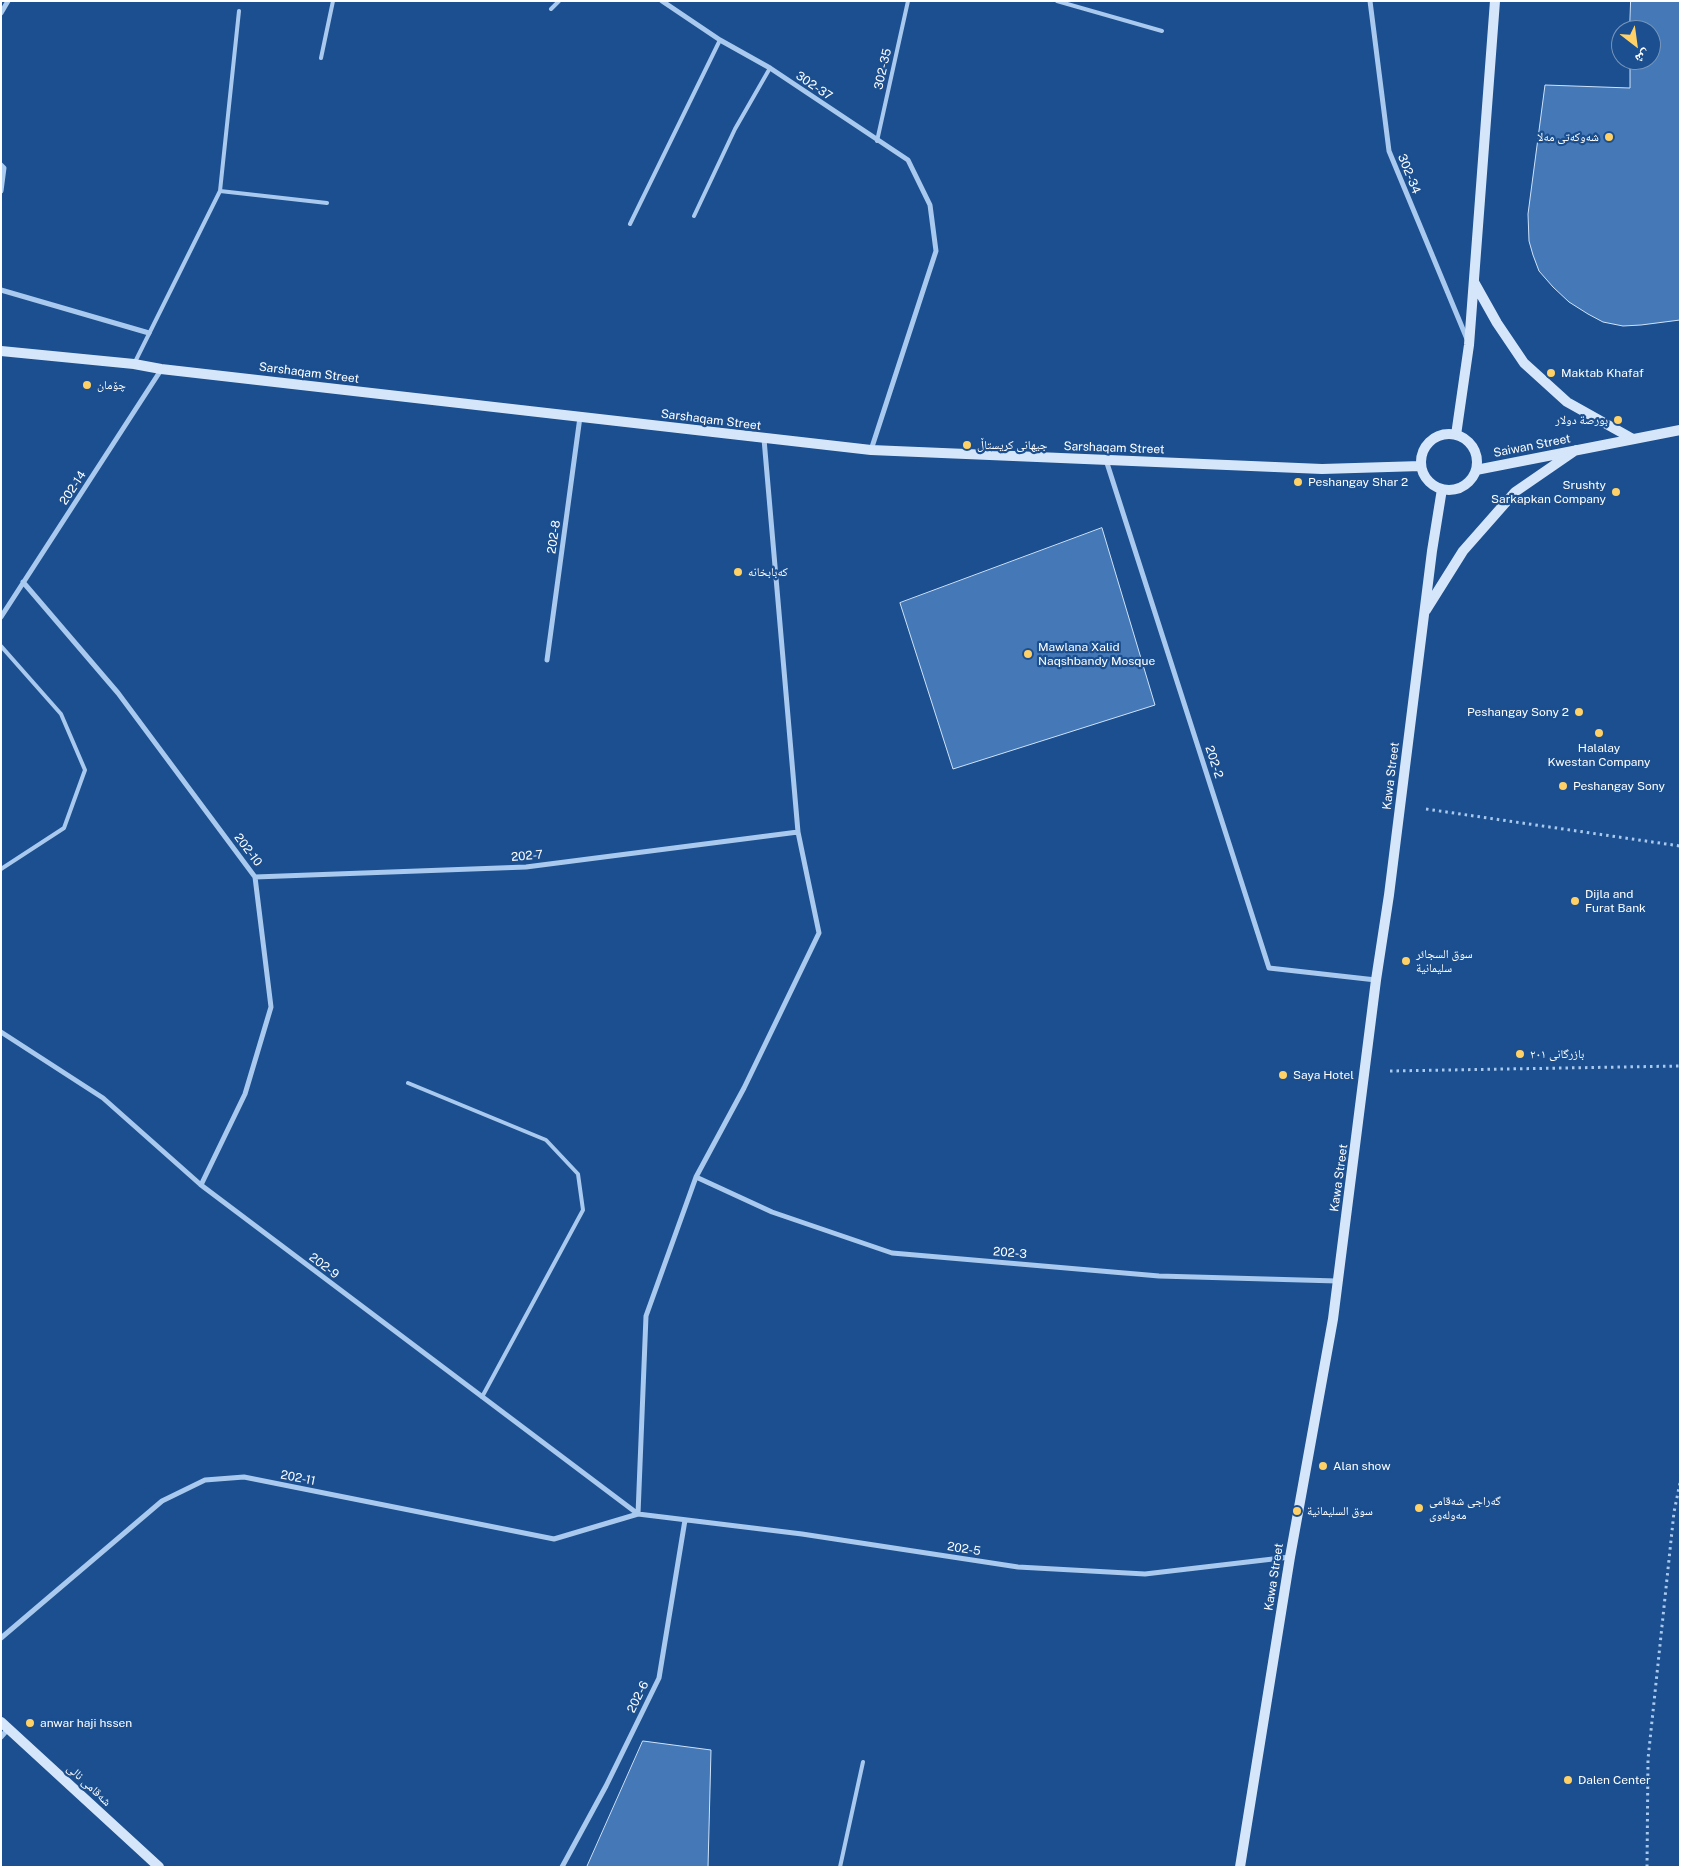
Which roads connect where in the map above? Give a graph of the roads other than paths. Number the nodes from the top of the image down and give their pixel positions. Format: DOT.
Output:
graph roads {
  1 [pos="8,1"];
  2 [pos="333,1"];
  3 [pos="559,1"];
  4 [pos="908,1"];
  5 [pos="1057,1"];
  6 [pos="1370,1"];
  7 [pos="1495,1"];
  8 [pos="665,2"];
  9 [pos="551,9"];
  10 [pos="239,11"];
  11 [pos="1,13"];
  12 [pos="1162,31"];
  13 [pos="720,40"];
  14 [pos="321,58"];
  15 [pos="770,68"];
  16 [pos="877,141"];
  17 [pos="1,166"];
  18 [pos="1,191"];
  19 [pos="220,191"];
  20 [pos="327,203"];
  21 [pos="694,216"];
  22 [pos="630,224"];
  23 [pos="1474,281"];
  24 [pos="1,290"];
  25 [pos="149,333"];
  26 [pos="1469,345"];
  27 [pos="1,350"];
  28 [pos="134,364"];
  29 [pos="161,369"];
  30 [pos="580,417"];
  31 [pos="1680,430"];
  32 [pos="1456,435"];
  33 [pos="764,439"];
  34 [pos="1633,439"];
  35 [pos="871,450"];
  36 [pos="1576,450"];
  37 [pos="1106,460"];
  38 [pos="1422,466"];
  39 [pos="1476,470"];
  40 [pos="1442,489"];
  41 [pos="23,582"];
  42 [pos="1424,613"];
  43 [pos="1,617"];
  44 [pos="1,646"];
  45 [pos="547,660"];
  46 [pos="798,832"];
  47 [pos="1,869"];
  48 [pos="255,877"];
  49 [pos="1376,980"];
  50 [pos="1,1032"];
  51 [pos="408,1083"];
  52 [pos="696,1177"];
  53 [pos="201,1185"];
  54 [pos="1337,1281"];
  55 [pos="482,1397"];
  56 [pos="638,1514"];
  57 [pos="685,1520"];
  58 [pos="1290,1558"];
  59 [pos="1,1638"];
  60 [pos="5,1725"];
  61 [pos="1,1737"];
  62 [pos="862,1762"];
  63 [pos="159,1867"];
  64 [pos="562,1867"];
  65 [pos="840,1867"];
  66 [pos="1240,1867"];
  1 -- 11 [label="street"];
  2 -- 14 [label="lane"];
  3 -- 9 [label="lane"];
  4 -- 16 [label="lane, 302-35"];
  5 -- 12 [label="lane"];
  6 -- 26 [label="street, 302-34"];
  7 -- 23 [label="main road"];
  8 -- 13 [label="street, 302-37"];
  10 -- 19 [label="lane"];
  13 -- 15 [label="street, 302-37"];
  13 -- 22 [label="lane"];
  15 -- 16 [label="street, 302-37"];
  15 -- 21 [label="lane"];
  16 -- 35 [label="street, 302-37"];
  17 -- 18 [label="street"];
  19 -- 20 [label="lane"];
  19 -- 25 [label="lane"];
  23 -- 26 [label="main road"];
  23 -- 34 [label="main road"];
  24 -- 25 [label="street"];
  25 -- 28 [label="lane"];
  26 -- 32 [label="main road"];
  27 -- 28 [label="main road, Sarshaqam Street"];
  28 -- 29 [label="main road, Sarshaqam Street"];
  29 -- 30 [label="main road, Sarshaqam Street"];
  29 -- 41 [label="street, 202-14"];
  30 -- 33 [label="main road, Sarshaqam Street"];
  30 -- 45 [label="street, 202-8"];
  31 -- 34 [label="main road, Saiwan Street"];
  32 -- 38 [label="main road"];
  32 -- 39 [label="main road"];
  33 -- 35 [label="main road, Sarshaqam Street"];
  33 -- 46 [label="street"];
  34 -- 36 [label="main road, Saiwan Street"];
  35 -- 37 [label="main road, Sarshaqam Street"];
  36 -- 39 [label="main road, Saiwan Street"];
  36 -- 42 [label="main road"];
  37 -- 38 [label="main road, Sarshaqam Street"];
  37 -- 49 [label="street, 202-2"];
  38 -- 40 [label="main road"];
  39 -- 40 [label="main road"];
  40 -- 42 [label="main road, Kawa Street"];
  41 -- 43 [label="street, 202-14"];
  41 -- 48 [label="street, 202-10"];
  42 -- 49 [label="main road, Kawa Street"];
  44 -- 47 [label="lane"];
  46 -- 48 [label="street, 202-7"];
  46 -- 52 [label="street"];
  48 -- 53 [label="street, 202-10"];
  49 -- 54 [label="main road, Kawa Street"];
  50 -- 53 [label="street, 202-9"];
  51 -- 55 [label="lane"];
  52 -- 54 [label="street, 202-3"];
  52 -- 56 [label="street"];
  53 -- 55 [label="street, 202-9"];
  54 -- 58 [label="main road, Kawa Street"];
  55 -- 56 [label="street, 202-9"];
  56 -- 57 [label="street, 202-5"];
  56 -- 59 [label="street, 202-11"];
  57 -- 58 [label="street, 202-5"];
  57 -- 64 [label="street, 202-6"];
  58 -- 66 [label="main road, Kawa Street"];
  60 -- 61 [label="street"];
  60 -- 63 [label="main road, شەقامی نالی"];
  62 -- 65 [label="lane"];
}
